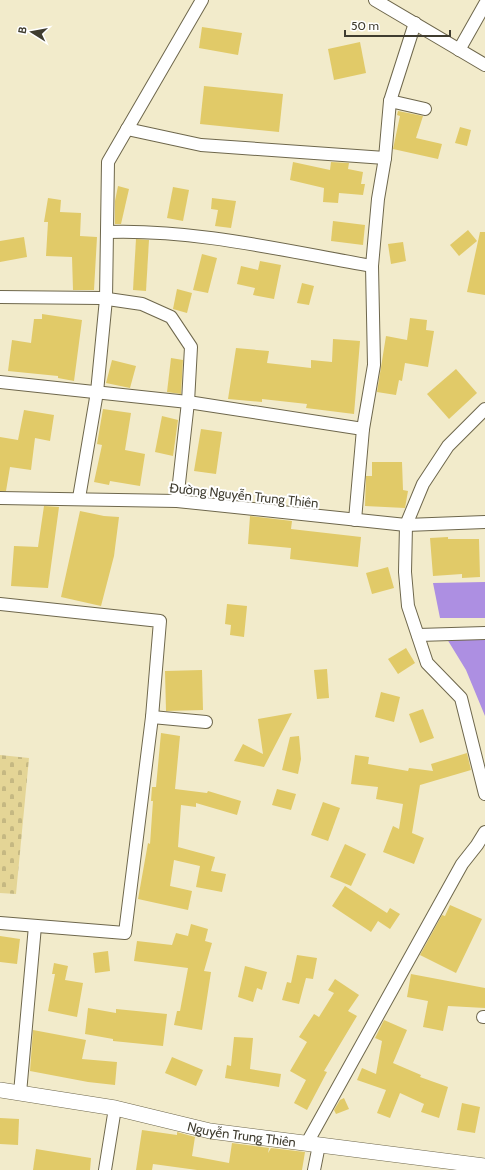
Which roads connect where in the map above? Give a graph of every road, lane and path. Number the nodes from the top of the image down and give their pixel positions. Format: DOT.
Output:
graph roads {
  1 [pos="202,0"];
  2 [pos="375,0"];
  3 [pos="485,4"];
  4 [pos="415,23"];
  5 [pos="459,50"];
  6 [pos="485,65"];
  7 [pos="390,101"];
  8 [pos="425,109"];
  9 [pos="127,129"];
  10 [pos="385,158"];
  11 [pos="107,232"];
  12 [pos="372,266"];
  13 [pos="0,297"];
  14 [pos="106,299"];
  15 [pos="0,382"];
  16 [pos="97,392"];
  17 [pos="188,402"];
  18 [pos="485,409"];
  19 [pos="364,429"];
  20 [pos="0,498"];
  21 [pos="79,498"];
  22 [pos="177,502"];
  23 [pos="355,520"];
  24 [pos="485,522"];
  25 [pos="406,525"];
  26 [pos="0,604"];
  27 [pos="485,633"];
  28 [pos="418,635"];
  29 [pos="152,717"];
  30 [pos="206,722"];
  31 [pos="485,794"];
  32 [pos="485,832"];
  33 [pos="0,923"];
  34 [pos="35,926"];
  35 [pos="0,1090"];
  36 [pos="20,1093"];
  37 [pos="115,1108"];
  38 [pos="313,1144"];
  39 [pos="485,1166"];
  40 [pos="105,1170"];
  41 [pos="314,1170"];
  1 -- 9 [label="street"];
  2 -- 4 [label="street"];
  3 -- 5 [label="street"];
  4 -- 5 [label="street"];
  4 -- 7 [label="street"];
  5 -- 6 [label="street"];
  7 -- 8 [label="street"];
  7 -- 10 [label="street"];
  9 -- 10 [label="street"];
  9 -- 11 [label="street"];
  10 -- 12 [label="street"];
  11 -- 12 [label="street"];
  11 -- 14 [label="street"];
  12 -- 19 [label="street"];
  13 -- 14 [label="street"];
  14 -- 16 [label="street"];
  14 -- 17 [label="street"];
  15 -- 16 [label="street"];
  16 -- 17 [label="street"];
  16 -- 21 [label="street"];
  17 -- 19 [label="street"];
  17 -- 22 [label="street"];
  18 -- 25 [label="street"];
  19 -- 23 [label="street"];
  20 -- 21 [label="street, Đường Nguyễn Trung Thiên"];
  21 -- 22 [label="street, Đường Nguyễn Trung Thiên"];
  22 -- 23 [label="street, Đường Nguyễn Trung Thiên"];
  23 -- 25 [label="street, Đường Nguyễn Trung Thiên"];
  24 -- 25 [label="street, Đường Nguyễn Trung Thiên"];
  25 -- 28 [label="street"];
  26 -- 29 [label="street"];
  27 -- 28 [label="street"];
  28 -- 31 [label="street"];
  29 -- 30 [label="street"];
  29 -- 34 [label="street"];
  32 -- 38 [label="street"];
  33 -- 34 [label="street"];
  34 -- 36 [label="street"];
  35 -- 36 [label="street, Nguyễn Trung Thiên"];
  36 -- 37 [label="street, Nguyễn Trung Thiên"];
  37 -- 38 [label="street, Nguyễn Trung Thiên"];
  37 -- 40 [label="street"];
  38 -- 39 [label="street, Nguyễn Trung Thiên"];
  38 -- 41 [label="street"];
}
